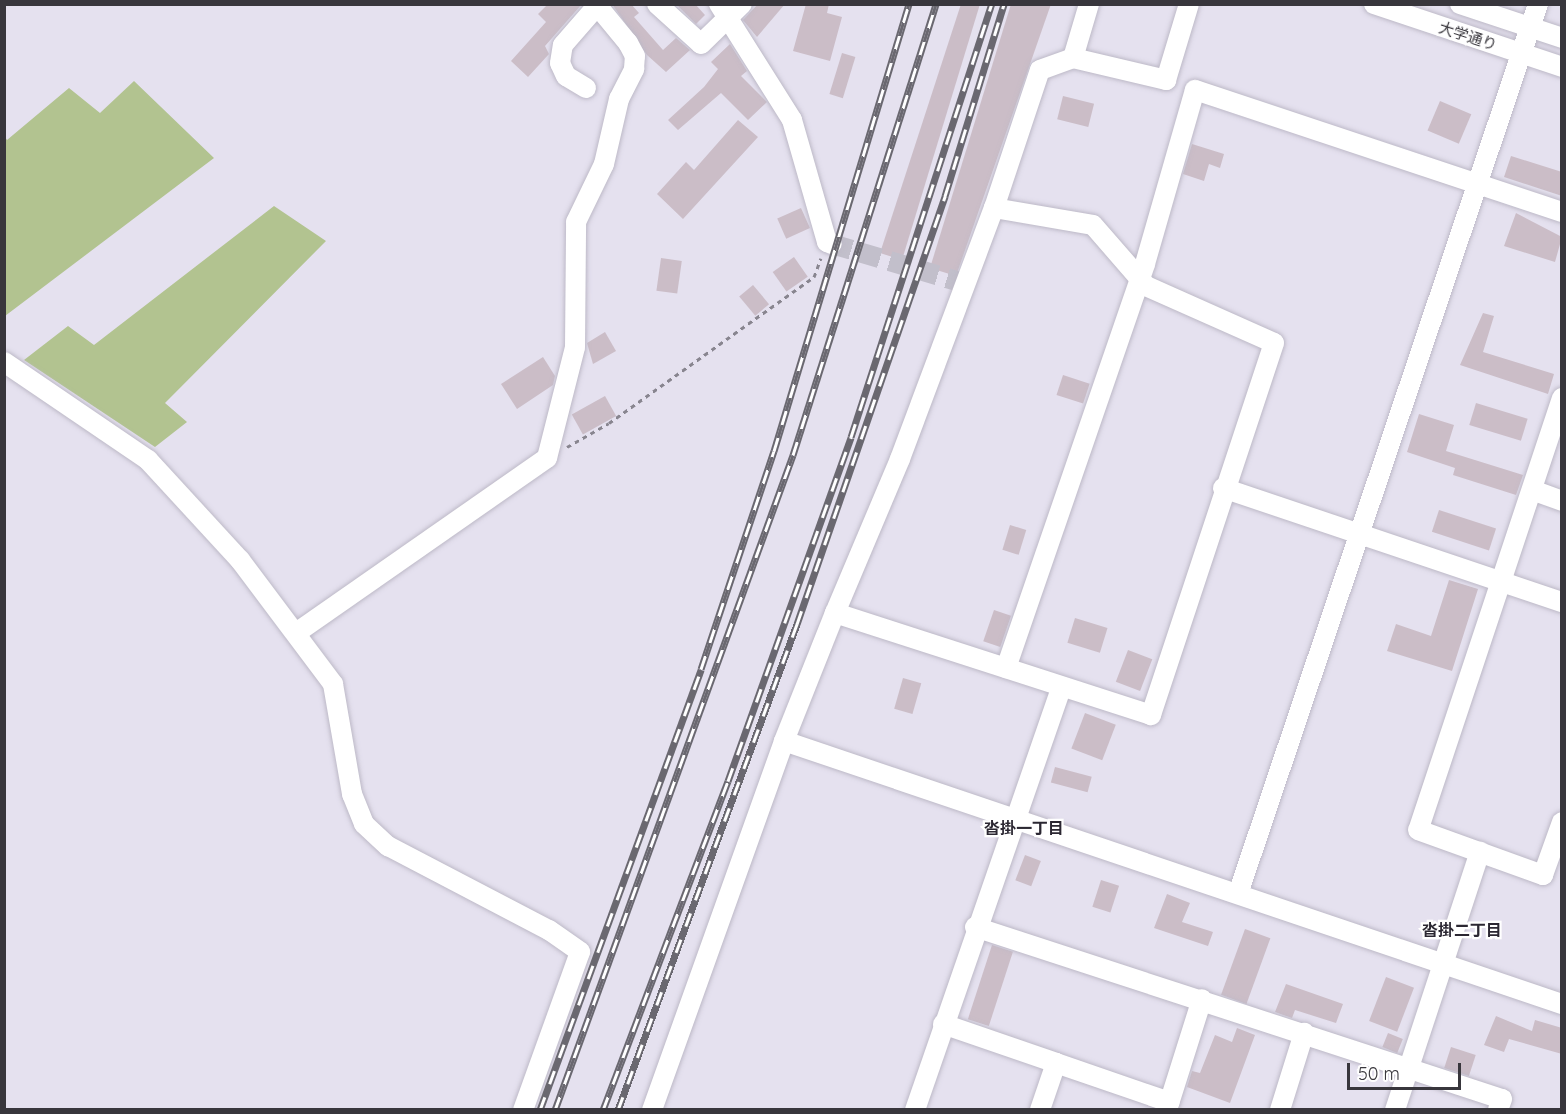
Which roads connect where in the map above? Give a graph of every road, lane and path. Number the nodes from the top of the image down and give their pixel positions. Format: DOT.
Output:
graph roads {
  1 [pos="657,4"];
  2 [pos="1089,4"];
  3 [pos="1189,4"];
  4 [pos="1374,4"];
  5 [pos="1460,4"];
  6 [pos="1538,4"];
  7 [pos="596,6"];
  8 [pos="730,9"];
  9 [pos="1531,28"];
  10 [pos="1562,38"];
  11 [pos="1522,54"];
  12 [pos="1073,58"];
  13 [pos="1562,67"];
  14 [pos="586,88"];
  15 [pos="1480,185"];
  16 [pos="994,208"];
  17 [pos="1562,212"];
  18 [pos="830,243"];
  19 [pos="1140,278"];
  20 [pos="4,362"];
  21 [pos="1562,398"];
  22 [pos="547,458"];
  23 [pos="1223,488"];
  24 [pos="1532,490"];
  25 [pos="1562,501"];
  26 [pos="1362,535"];
  27 [pos="1501,581"];
  28 [pos="1562,602"];
  29 [pos="835,613"];
  30 [pos="296,633"];
  31 [pos="1006,668"];
  32 [pos="1061,688"];
  33 [pos="784,741"];
  34 [pos="1013,819"];
  35 [pos="1562,822"];
  36 [pos="1480,852"];
  37 [pos="1239,891"];
  38 [pos="975,927"];
  39 [pos="1444,963"];
  40 [pos="1202,999"];
  41 [pos="1562,1004"];
  42 [pos="943,1024"];
  43 [pos="1304,1033"];
  44 [pos="1056,1063"];
  45 [pos="1408,1068"];
  46 [pos="1168,1106"];
  47 [pos="523,1110"];
  48 [pos="652,1110"];
  49 [pos="915,1110"];
  50 [pos="1040,1110"];
  51 [pos="1280,1110"];
  52 [pos="1395,1110"];
  53 [pos="1498,1110"];
  1 -- 8 [label="street"];
  2 -- 12 [label="street"];
  3 -- 12 [label="street"];
  4 -- 11 [label="street, 大学通り"];
  5 -- 9 [label="street, 大学通り"];
  6 -- 9 [label="street"];
  7 -- 14 [label="street"];
  7 -- 22 [label="street"];
  8 -- 18 [label="street"];
  9 -- 10 [label="street, 大学通り"];
  9 -- 11 [label="street"];
  11 -- 13 [label="street, 大学通り"];
  11 -- 15 [label="street"];
  12 -- 16 [label="street"];
  15 -- 17 [label="street"];
  15 -- 19 [label="street"];
  15 -- 26 [label="street"];
  16 -- 19 [label="street"];
  16 -- 29 [label="street"];
  18 -- 22 [label="path"];
  19 -- 23 [label="street"];
  19 -- 31 [label="street"];
  20 -- 30 [label="street"];
  21 -- 24 [label="street"];
  22 -- 30 [label="street"];
  23 -- 26 [label="street"];
  23 -- 32 [label="street"];
  24 -- 25 [label="street"];
  24 -- 27 [label="street"];
  26 -- 27 [label="street"];
  26 -- 37 [label="street"];
  27 -- 28 [label="street"];
  27 -- 36 [label="street"];
  29 -- 31 [label="street"];
  29 -- 33 [label="street"];
  30 -- 47 [label="street"];
  31 -- 32 [label="street"];
  32 -- 34 [label="street"];
  33 -- 34 [label="street"];
  33 -- 48 [label="street"];
  34 -- 37 [label="street"];
  34 -- 38 [label="street"];
  35 -- 36 [label="street"];
  36 -- 39 [label="street"];
  37 -- 39 [label="street"];
  38 -- 40 [label="street"];
  38 -- 42 [label="street"];
  39 -- 41 [label="street"];
  39 -- 45 [label="street"];
  40 -- 43 [label="street"];
  40 -- 46 [label="street"];
  42 -- 44 [label="street"];
  42 -- 49 [label="street"];
  43 -- 45 [label="street"];
  43 -- 51 [label="street"];
  44 -- 46 [label="street"];
  44 -- 50 [label="street"];
  45 -- 52 [label="street"];
  45 -- 53 [label="street"];
}
